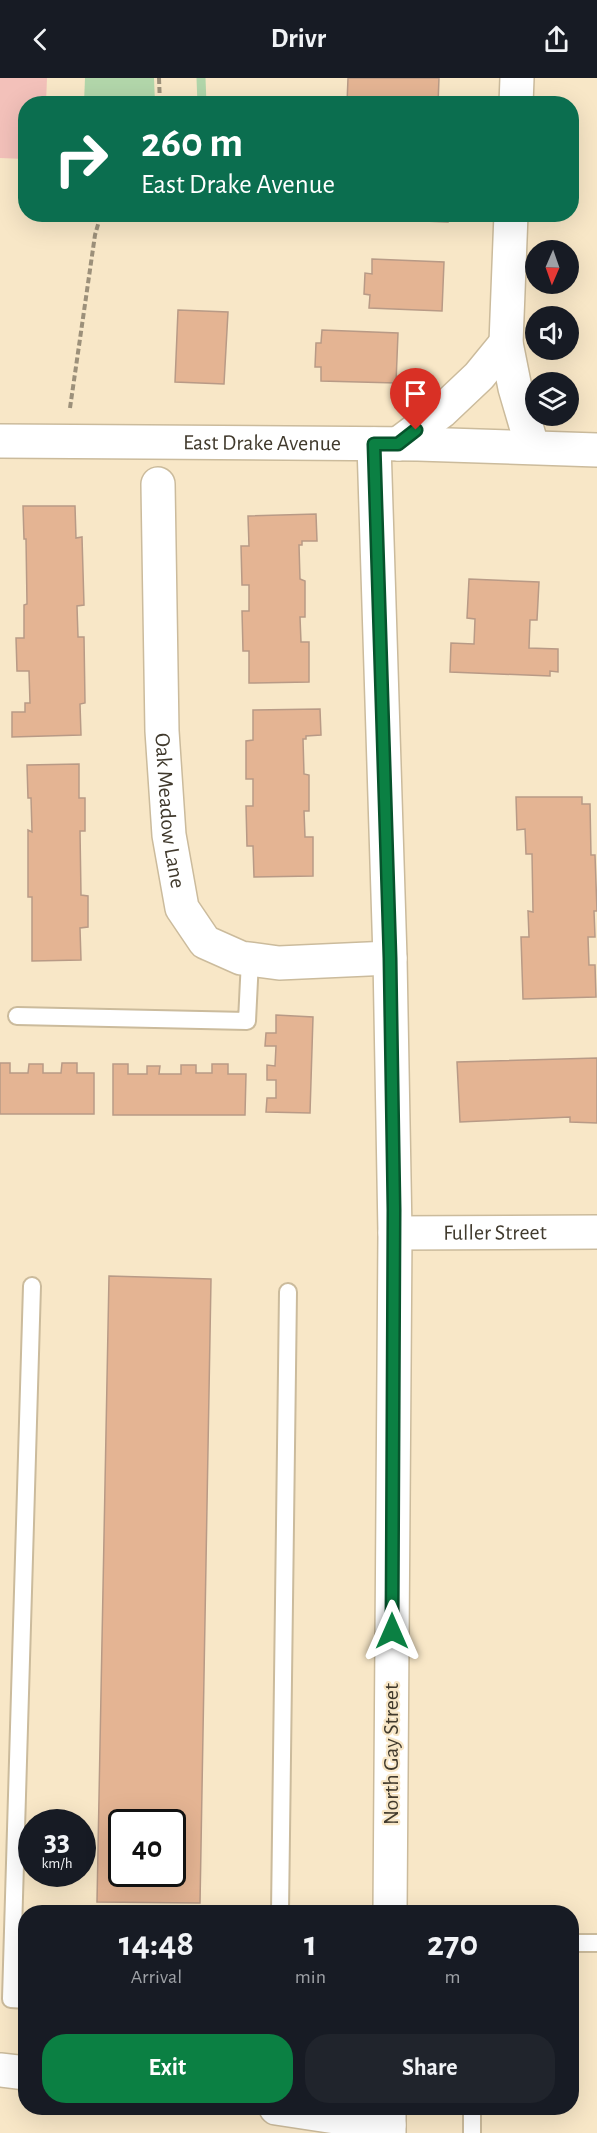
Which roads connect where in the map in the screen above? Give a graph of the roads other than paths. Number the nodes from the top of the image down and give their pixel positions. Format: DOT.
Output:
graph roads {
  1 [pos="516,78"];
  2 [pos="516,96"];
  3 [pos="511,222"];
  4 [pos="506,342"];
  5 [pos="0,441"];
  6 [pos="386,444"];
  7 [pos="532,446"];
  8 [pos="597,450"];
  9 [pos="158,484"];
  10 [pos="390,958"];
  11 [pos="250,960"];
  12 [pos="17,1016"];
  13 [pos="395,1233"];
  14 [pos="597,1233"];
  15 [pos="32,1286"];
  16 [pos="288,1293"];
  17 [pos="280,1905"];
  18 [pos="390,1905"];
  19 [pos="579,1943"];
  20 [pos="597,1943"];
  21 [pos="18,1999"];
  22 [pos="0,2070"];
  23 [pos="18,2072"];
  24 [pos="332,2115"];
  25 [pos="472,2115"];
  26 [pos="389,2122"];
  27 [pos="472,2133"];
  1 -- 2 [label="street"];
  3 -- 4 [label="street"];
  4 -- 6 [label="street"];
  4 -- 7 [label="street"];
  5 -- 6 [label="street, East Drake Avenue"];
  6 -- 7 [label="street, East Drake Avenue"];
  6 -- 10 [label="street, North Gay Street"];
  7 -- 8 [label="street, East Drake Avenue"];
  9 -- 11 [label="street, Oak Meadow Lane"];
  10 -- 11 [label="street, Oak Meadow Lane"];
  10 -- 13 [label="street, North Gay Street"];
  11 -- 12 [label="lane"];
  13 -- 14 [label="street, Fuller Street"];
  13 -- 18 [label="street, North Gay Street"];
  15 -- 21 [label="lane"];
  16 -- 17 [label="lane"];
  19 -- 20 [label="lane"];
  22 -- 23 [label="street"];
  24 -- 26 [label="street"];
  25 -- 27 [label="lane"];
}
